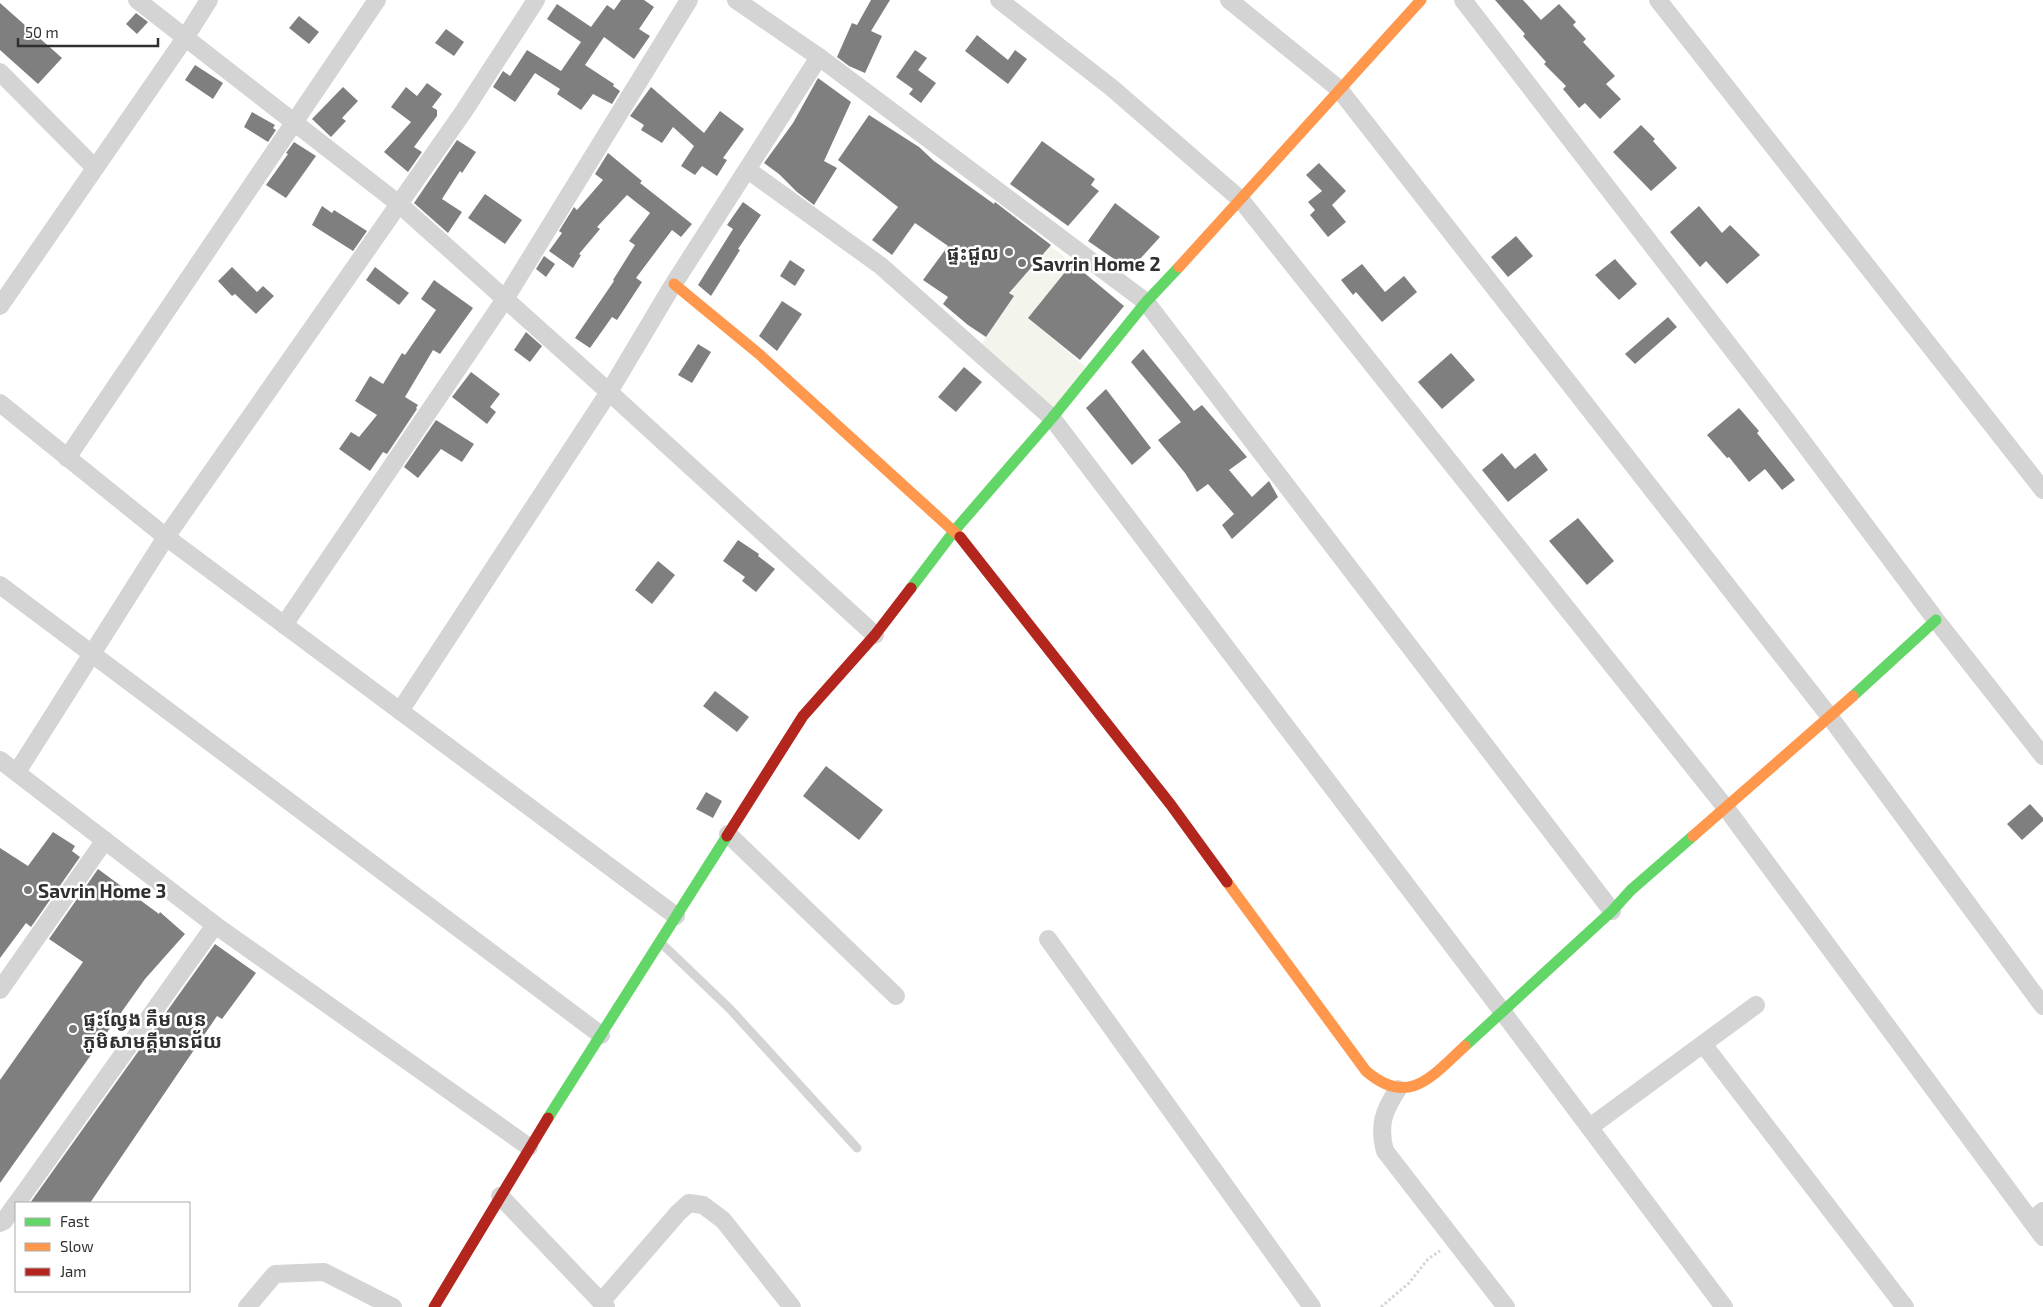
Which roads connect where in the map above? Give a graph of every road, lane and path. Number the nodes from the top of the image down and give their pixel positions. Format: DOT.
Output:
graph roads {
  1 [pos="137,0"];
  2 [pos="209,0"];
  3 [pos="377,0"];
  4 [pos="536,0"];
  5 [pos="689,0"];
  6 [pos="736,0"];
  7 [pos="999,0"];
  8 [pos="1229,0"];
  9 [pos="1421,0"];
  10 [pos="1463,0"];
  11 [pos="1658,0"];
  12 [pos="184,38"];
  13 [pos="819,58"];
  14 [pos="0,72"];
  15 [pos="1339,89"];
  16 [pos="293,122"];
  17 [pos="95,168"];
  18 [pos="748,170"];
  19 [pos="1242,200"];
  20 [pos="399,204"];
  21 [pos="674,284"];
  22 [pos="505,299"];
  23 [pos="1146,302"];
  24 [pos="0,306"];
  25 [pos="609,392"];
  26 [pos="0,403"];
  27 [pos="1052,418"];
  28 [pos="67,458"];
  29 [pos="2043,490"];
  30 [pos="955,530"];
  31 [pos="166,537"];
  32 [pos="0,585"];
  33 [pos="1936,620"];
  34 [pos="284,625"];
  35 [pos="875,635"];
  36 [pos="91,653"];
  37 [pos="400,711"];
  38 [pos="1830,717"];
  39 [pos="2043,756"];
  40 [pos="7,770"];
  41 [pos="1726,808"];
  42 [pos="728,834"];
  43 [pos="105,840"];
  44 [pos="1612,911"];
  45 [pos="676,916"];
  46 [pos="215,925"];
  47 [pos="1048,938"];
  48 [pos="660,941"];
  49 [pos="0,990"];
  50 [pos="896,996"];
  51 [pos="1756,1005"];
  52 [pos="2043,1006"];
  53 [pos="1502,1011"];
  54 [pos="601,1035"];
  55 [pos="1703,1044"];
  56 [pos="1398,1089"];
  57 [pos="1590,1127"];
  58 [pos="529,1147"];
  59 [pos="857,1148"];
  60 [pos="500,1196"];
  61 [pos="17,1202"];
  62 [pos="15,1205"];
  63 [pos="2037,1216"];
  64 [pos="0,1223"];
  65 [pos="2043,1237"];
  66 [pos="1455,1240"];
  67 [pos="603,1304"];
  68 [pos="247,1307"];
  69 [pos="393,1307"];
  70 [pos="434,1307"];
  71 [pos="792,1307"];
  72 [pos="1312,1307"];
  73 [pos="1381,1307"];
  74 [pos="1506,1307"];
  75 [pos="1724,1307"];
  76 [pos="1905,1307"];
  1 -- 12 [label="street"];
  2 -- 12 [label="street"];
  3 -- 16 [label="street"];
  4 -- 20 [label="street"];
  5 -- 22 [label="street"];
  6 -- 13 [label="street"];
  7 -- 19 [label="street"];
  8 -- 15 [label="street"];
  9 -- 15 [label="street"];
  10 -- 33 [label="street"];
  11 -- 29 [label="street"];
  12 -- 16 [label="street"];
  12 -- 17 [label="street"];
  13 -- 18 [label="street"];
  13 -- 23 [label="street"];
  14 -- 17 [label="street"];
  15 -- 19 [label="street"];
  15 -- 38 [label="street"];
  16 -- 20 [label="street"];
  16 -- 28 [label="street"];
  17 -- 24 [label="street"];
  18 -- 21 [label="street"];
  18 -- 27 [label="street"];
  19 -- 23 [label="street"];
  19 -- 41 [label="street"];
  20 -- 22 [label="street"];
  20 -- 31 [label="street"];
  21 -- 25 [label="street"];
  21 -- 30 [label="street"];
  22 -- 25 [label="street"];
  22 -- 34 [label="street"];
  23 -- 27 [label="street"];
  23 -- 44 [label="street"];
  25 -- 35 [label="street"];
  25 -- 37 [label="street"];
  26 -- 28 [label="street"];
  27 -- 30 [label="street"];
  27 -- 53 [label="street"];
  28 -- 31 [label="street"];
  30 -- 35 [label="street"];
  30 -- 56 [label="street"];
  31 -- 34 [label="street"];
  31 -- 36 [label="street"];
  32 -- 36 [label="street"];
  33 -- 38 [label="street"];
  33 -- 39 [label="street"];
  34 -- 37 [label="street"];
  35 -- 42 [label="street"];
  36 -- 40 [label="street"];
  36 -- 54 [label="street"];
  37 -- 45 [label="street"];
  38 -- 41 [label="street"];
  38 -- 52 [label="street"];
  40 -- 43 [label="street"];
  41 -- 44 [label="street"];
  41 -- 63 [label="street"];
  42 -- 45 [label="street"];
  42 -- 50 [label="street"];
  43 -- 46 [label="street"];
  43 -- 49 [label="street"];
  44 -- 53 [label="street"];
  45 -- 48 [label="street"];
  46 -- 58 [label="street"];
  46 -- 61 [label="street"];
  47 -- 72 [label="street"];
  48 -- 54 [label="street"];
  48 -- 59 [label="lane"];
  51 -- 55 [label="street"];
  53 -- 56 [label="street"];
  53 -- 57 [label="street"];
  54 -- 58 [label="street"];
  55 -- 57 [label="street"];
  55 -- 76 [label="street"];
  56 -- 66 [label="street"];
  57 -- 75 [label="street"];
  58 -- 60 [label="street"];
  60 -- 67 [label="street"];
  60 -- 70 [label="street"];
  62 -- 64 [label="street"];
  63 -- 65 [label="street"];
  66 -- 73 [label="path"];
  66 -- 74 [label="street"];
  67 -- 71 [label="street"];
  68 -- 69 [label="street"];
}
